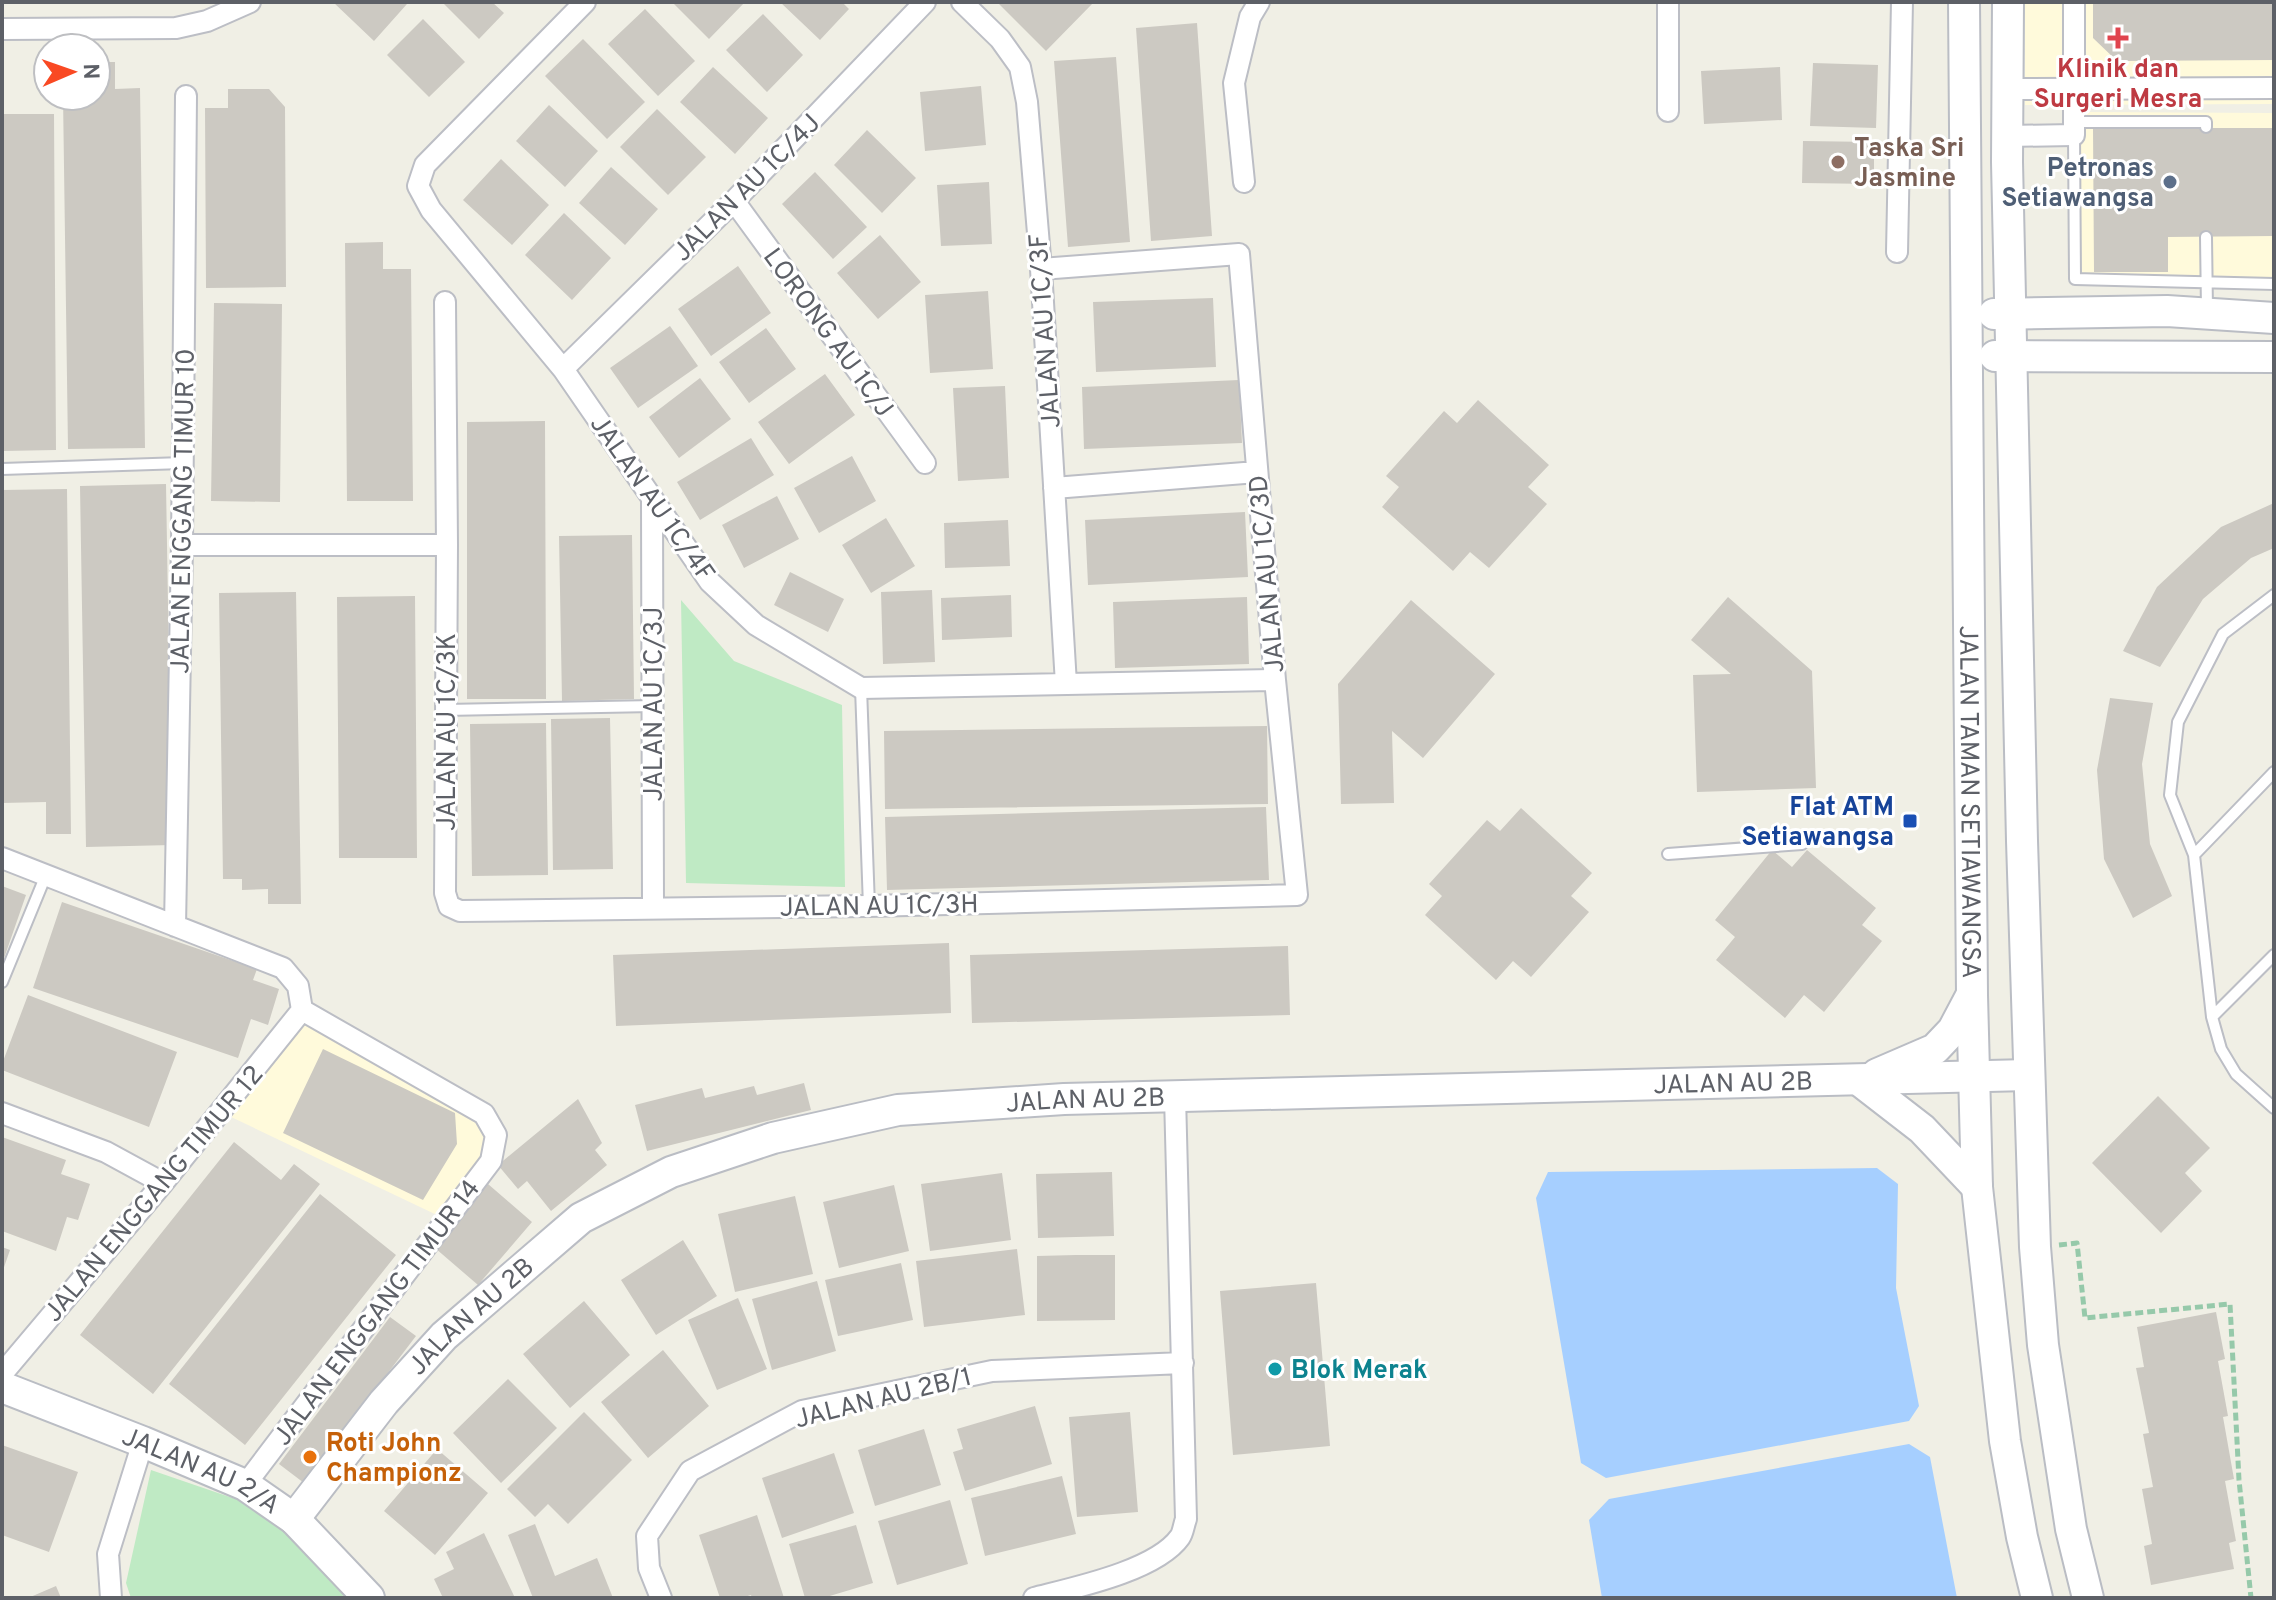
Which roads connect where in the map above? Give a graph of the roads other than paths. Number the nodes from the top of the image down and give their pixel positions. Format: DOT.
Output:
graph roads {
  1 [pos="250,2"];
  2 [pos="585,2"];
  3 [pos="925,2"];
  4 [pos="962,2"];
  5 [pos="1259,2"];
  6 [pos="1668,2"];
  7 [pos="1902,2"];
  8 [pos="1964,2"];
  9 [pos="2008,2"];
  10 [pos="2074,2"];
  11 [pos="2,29"];
  12 [pos="2074,88"];
  13 [pos="2274,88"];
  14 [pos="2007,89"];
  15 [pos="186,96"];
  16 [pos="1668,111"];
  17 [pos="2206,127"];
  18 [pos="2074,129"];
  19 [pos="2007,136"];
  20 [pos="1244,182"];
  21 [pos="734,201"];
  22 [pos="2206,237"];
  23 [pos="1897,252"];
  24 [pos="1041,269"];
  25 [pos="2207,280"];
  26 [pos="2274,284"];
  27 [pos="445,302"];
  28 [pos="2207,312"];
  29 [pos="2011,314"];
  30 [pos="1968,315"];
  31 [pos="2261,316"];
  32 [pos="1969,356"];
  33 [pos="2012,356"];
  34 [pos="2270,357"];
  35 [pos="563,369"];
  36 [pos="183,463"];
  37 [pos="925,463"];
  38 [pos="2,469"];
  39 [pos="1257,472"];
  40 [pos="1054,488"];
  41 [pos="652,499"];
  42 [pos="182,545"];
  43 [pos="447,545"];
  44 [pos="2274,595"];
  45 [pos="1275,680"];
  46 [pos="1066,684"];
  47 [pos="861,688"];
  48 [pos="654,706"];
  49 [pos="445,710"];
  50 [pos="2274,772"];
  51 [pos="1802,844"];
  52 [pos="1668,854"];
  53 [pos="2194,855"];
  54 [pos="2,858"];
  55 [pos="46,875"];
  56 [pos="1297,895"];
  57 [pos="869,906"];
  58 [pos="653,908"];
  59 [pos="460,911"];
  60 [pos="175,926"];
  61 [pos="2274,955"];
  62 [pos="2,982"];
  63 [pos="1972,995"];
  64 [pos="302,1010"];
  65 [pos="2212,1017"];
  66 [pos="2028,1075"];
  67 [pos="1974,1077"];
  68 [pos="1860,1081"];
  69 [pos="1175,1096"];
  70 [pos="2274,1108"];
  71 [pos="2,1113"];
  72 [pos="163,1183"];
  73 [pos="1977,1187"];
  74 [pos="1183,1363"];
  75 [pos="2,1374"];
  76 [pos="2,1387"];
  77 [pos="143,1442"];
  78 [pos="245,1485"];
  79 [pos="294,1519"];
  80 [pos="111,1598"];
  81 [pos="369,1598"];
  82 [pos="661,1598"];
  83 [pos="1034,1598"];
  84 [pos="2037,1598"];
  85 [pos="2088,1598"];
  1 -- 11 [label="street"];
  2 -- 35 [label="street, JALAN AU 1C/4F"];
  3 -- 21 [label="street, JALAN AU 1C/4J"];
  4 -- 24 [label="street, JALAN AU 1C/3F"];
  5 -- 20 [label="street"];
  6 -- 16 [label="street"];
  7 -- 23 [label="street"];
  8 -- 30 [label="main road, JALAN TAMAN SETIAWANGSA"];
  9 -- 14 [label="main road, JALAN TAMAN SETIAWANGSA"];
  10 -- 12 [label="street"];
  12 -- 13 [label="street"];
  12 -- 14 [label="street"];
  12 -- 18 [label="street"];
  14 -- 19 [label="main road, JALAN TAMAN SETIAWANGSA"];
  15 -- 36 [label="street, JALAN ENGGANG TIMUR 10"];
  17 -- 18 [label="lane"];
  18 -- 19 [label="street"];
  18 -- 25 [label="lane"];
  19 -- 29 [label="main road, JALAN TAMAN SETIAWANGSA"];
  21 -- 35 [label="street, JALAN AU 1C/4J"];
  21 -- 37 [label="street, LORONG AU 1C/J"];
  22 -- 25 [label="lane"];
  24 -- 39 [label="street, JALAN AU 1C/3D"];
  24 -- 40 [label="street, JALAN AU 1C/3F"];
  25 -- 26 [label="lane"];
  25 -- 28 [label="lane"];
  27 -- 43 [label="street, JALAN AU 1C/3K"];
  28 -- 29 [label="main road"];
  28 -- 31 [label="main road"];
  29 -- 30 [label="main road"];
  29 -- 33 [label="main road, JALAN TAMAN SETIAWANGSA"];
  30 -- 32 [label="main road, JALAN TAMAN SETIAWANGSA"];
  31 -- 34 [label="main road"];
  32 -- 33 [label="main road"];
  32 -- 63 [label="main road, JALAN TAMAN SETIAWANGSA"];
  33 -- 34 [label="main road"];
  33 -- 66 [label="main road, JALAN TAMAN SETIAWANGSA"];
  35 -- 41 [label="street, JALAN AU 1C/4F"];
  36 -- 38 [label="lane"];
  36 -- 42 [label="street, JALAN ENGGANG TIMUR 10"];
  39 -- 40 [label="street"];
  39 -- 45 [label="street, JALAN AU 1C/3D"];
  40 -- 46 [label="street, JALAN AU 1C/3F"];
  41 -- 47 [label="street, JALAN AU 1C/4F"];
  41 -- 48 [label="street, JALAN AU 1C/3J"];
  42 -- 43 [label="street"];
  42 -- 60 [label="street, JALAN ENGGANG TIMUR 10"];
  43 -- 49 [label="street, JALAN AU 1C/3K"];
  44 -- 53 [label="lane"];
  45 -- 46 [label="street"];
  45 -- 56 [label="street, JALAN AU 1C/3D"];
  46 -- 47 [label="street"];
  47 -- 57 [label="lane"];
  48 -- 49 [label="lane"];
  48 -- 58 [label="street, JALAN AU 1C/3J"];
  49 -- 59 [label="street, JALAN AU 1C/3K"];
  50 -- 53 [label="lane"];
  51 -- 52 [label="lane"];
  53 -- 65 [label="lane"];
  54 -- 55 [label="street"];
  55 -- 60 [label="street"];
  55 -- 62 [label="lane"];
  56 -- 57 [label="street, JALAN AU 1C/3H"];
  57 -- 58 [label="street, JALAN AU 1C/3H"];
  58 -- 59 [label="street, JALAN AU 1C/3H"];
  60 -- 64 [label="street"];
  61 -- 65 [label="lane"];
  63 -- 67 [label="main road, JALAN TAMAN SETIAWANGSA"];
  63 -- 68 [label="main road"];
  64 -- 72 [label="street, JALAN ENGGANG TIMUR 12"];
  64 -- 78 [label="street, JALAN ENGGANG TIMUR 14"];
  65 -- 70 [label="lane"];
  66 -- 67 [label="main road, JALAN AU 2B"];
  66 -- 85 [label="main road, JALAN TAMAN SETIAWANGSA"];
  67 -- 68 [label="main road, JALAN AU 2B"];
  67 -- 73 [label="main road, JALAN TAMAN SETIAWANGSA"];
  68 -- 69 [label="main road, JALAN AU 2B"];
  68 -- 73 [label="main road"];
  69 -- 74 [label="street"];
  69 -- 79 [label="main road, JALAN AU 2B"];
  71 -- 72 [label="street"];
  72 -- 75 [label="street, JALAN ENGGANG TIMUR 12"];
  73 -- 84 [label="main road, JALAN TAMAN SETIAWANGSA"];
  74 -- 82 [label="street, JALAN AU 2B/1"];
  74 -- 83 [label="street"];
  76 -- 77 [label="main road, JALAN AU 2/A"];
  77 -- 78 [label="main road, JALAN AU 2/A"];
  77 -- 80 [label="street"];
  78 -- 79 [label="main road, JALAN AU 2/A"];
  79 -- 81 [label="main road, JALAN AU 2/A"];
}
